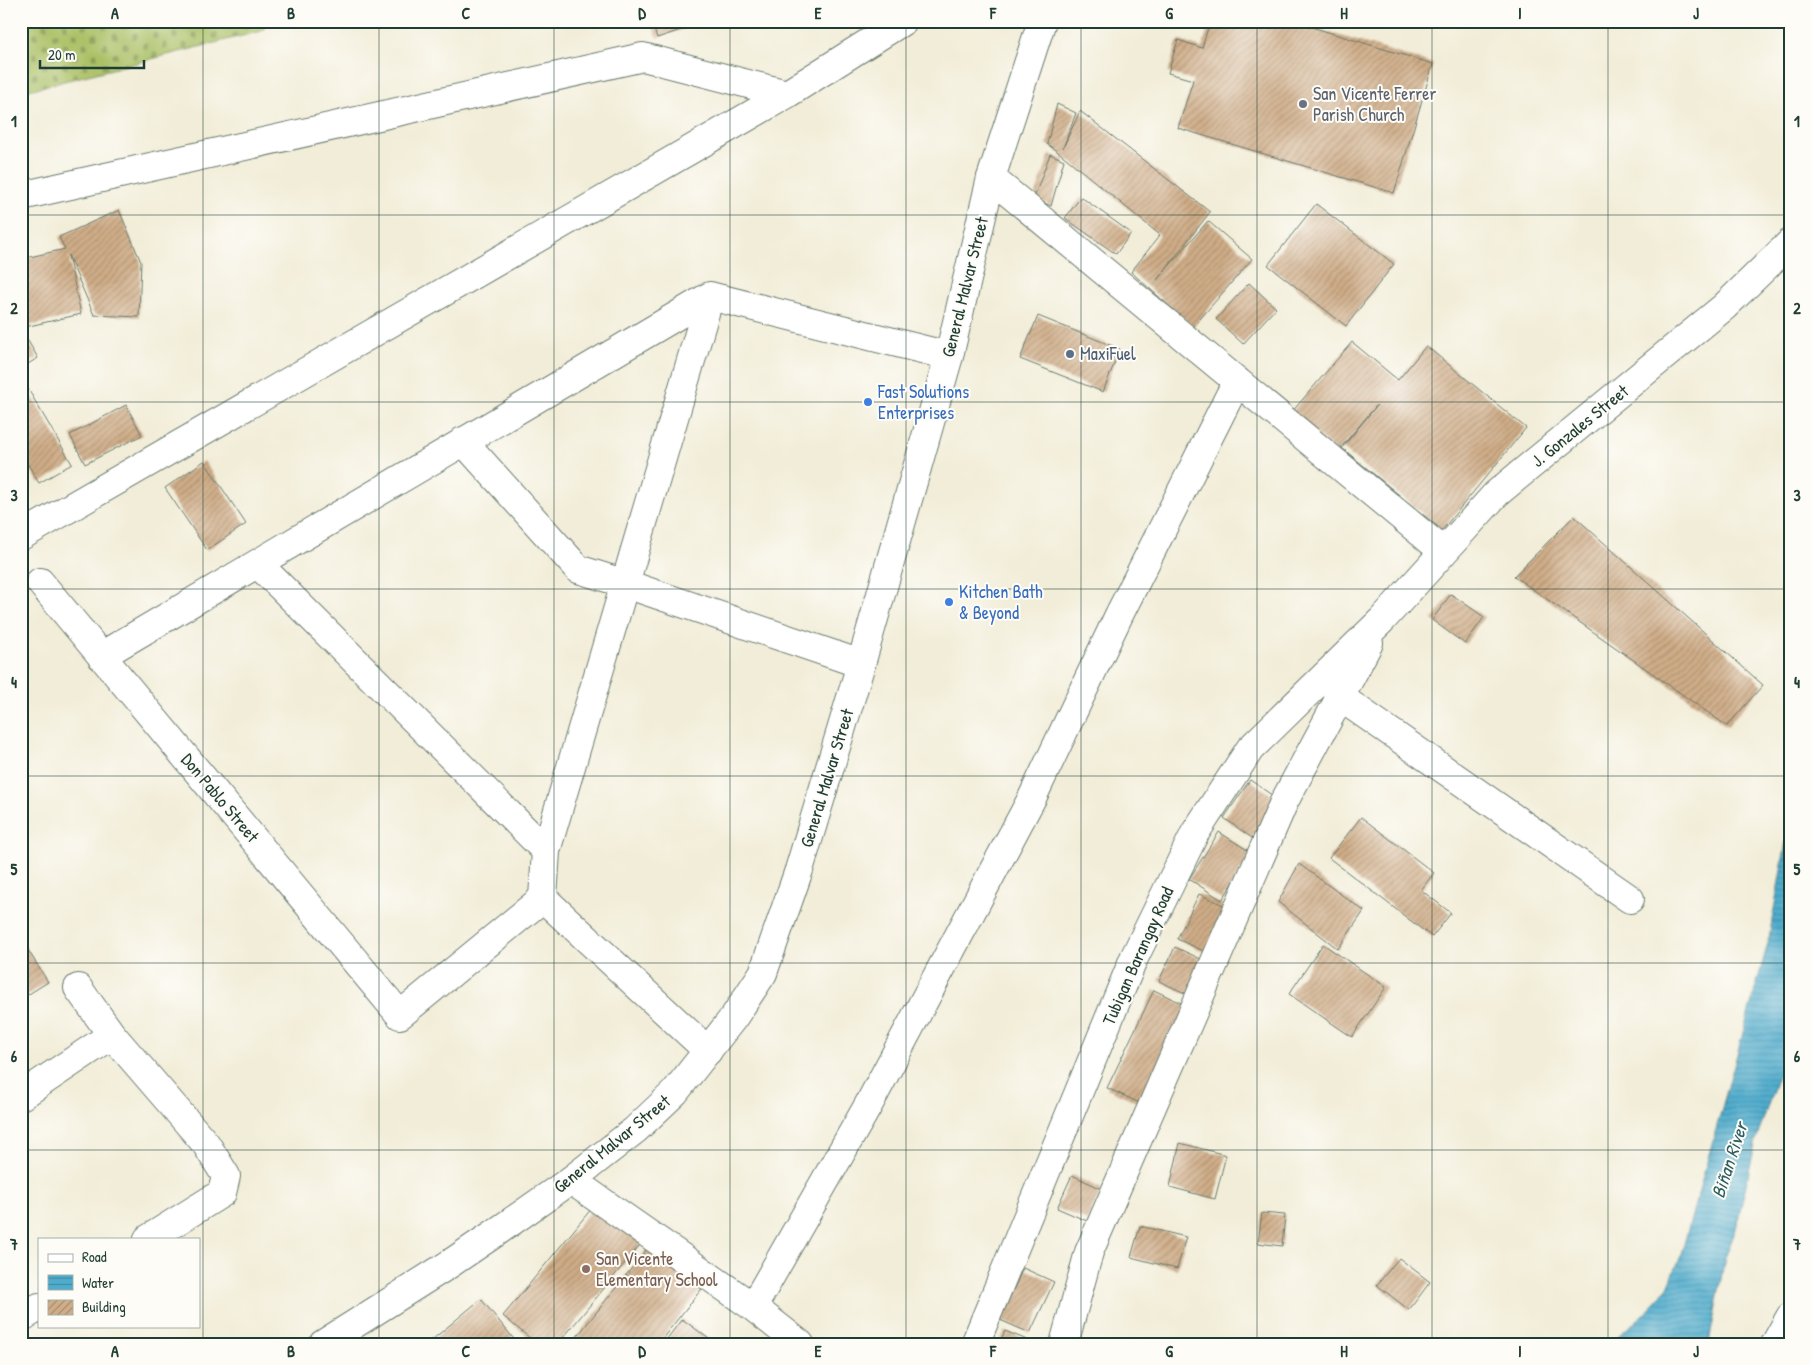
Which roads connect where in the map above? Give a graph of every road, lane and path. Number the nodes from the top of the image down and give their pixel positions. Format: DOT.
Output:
graph roads {
  1 [pos="903,21"];
  2 [pos="1042,21"];
  3 [pos="787,94"];
  4 [pos="991,178"];
  5 [pos="21,196"];
  6 [pos="1790,243"];
  7 [pos="710,296"];
  8 [pos="949,356"];
  9 [pos="1237,381"];
  10 [pos="463,441"];
  11 [pos="21,536"];
  12 [pos="1443,551"];
  13 [pos="258,564"];
  14 [pos="40,582"];
  15 [pos="626,584"];
  16 [pos="1382,620"];
  17 [pos="101,656"];
  18 [pos="861,664"];
  19 [pos="1340,697"];
  20 [pos="546,851"];
  21 [pos="543,898"];
  22 [pos="1630,899"];
  23 [pos="78,988"];
  24 [pos="112,1034"];
  25 [pos="708,1051"];
  26 [pos="21,1096"];
  27 [pos="571,1180"];
  28 [pos="150,1238"];
  29 [pos="753,1307"];
  30 [pos="38,1308"];
  31 [pos="1790,1317"];
  32 [pos="21,1318"];
  33 [pos="323,1344"];
  34 [pos="800,1344"];
  35 [pos="975,1344"];
  36 [pos="1064,1344"];
  37 [pos="1775,1344"];
  1 -- 3 [label="main road"];
  2 -- 4 [label="main road, General Malvar Street"];
  3 -- 5 [label="main road"];
  3 -- 11 [label="main road"];
  4 -- 8 [label="main road, General Malvar Street"];
  4 -- 9 [label="main road"];
  6 -- 12 [label="main road, J. Gonzales Street"];
  7 -- 8 [label="main road"];
  7 -- 10 [label="main road"];
  7 -- 15 [label="main road"];
  8 -- 18 [label="main road, General Malvar Street"];
  9 -- 12 [label="main road"];
  9 -- 29 [label="main road"];
  10 -- 13 [label="main road"];
  10 -- 15 [label="main road"];
  12 -- 16 [label="main road, J. Gonzales Street"];
  13 -- 17 [label="main road"];
  13 -- 20 [label="main road"];
  14 -- 17 [label="main road, Don Pablo Street"];
  15 -- 18 [label="main road"];
  15 -- 20 [label="main road"];
  16 -- 19 [label="main road"];
  16 -- 35 [label="main road, Tubigan Barangay Road"];
  17 -- 21 [label="main road, Don Pablo Street"];
  18 -- 25 [label="main road, General Malvar Street"];
  19 -- 22 [label="main road"];
  19 -- 36 [label="main road"];
  20 -- 21 [label="main road"];
  21 -- 25 [label="main road"];
  23 -- 24 [label="main road"];
  24 -- 26 [label="main road"];
  24 -- 28 [label="main road"];
  25 -- 27 [label="main road, General Malvar Street"];
  27 -- 29 [label="main road"];
  27 -- 33 [label="main road, General Malvar Street"];
  29 -- 34 [label="main road"];
  30 -- 32 [label="main road"];
  31 -- 37 [label="main road"];
}
